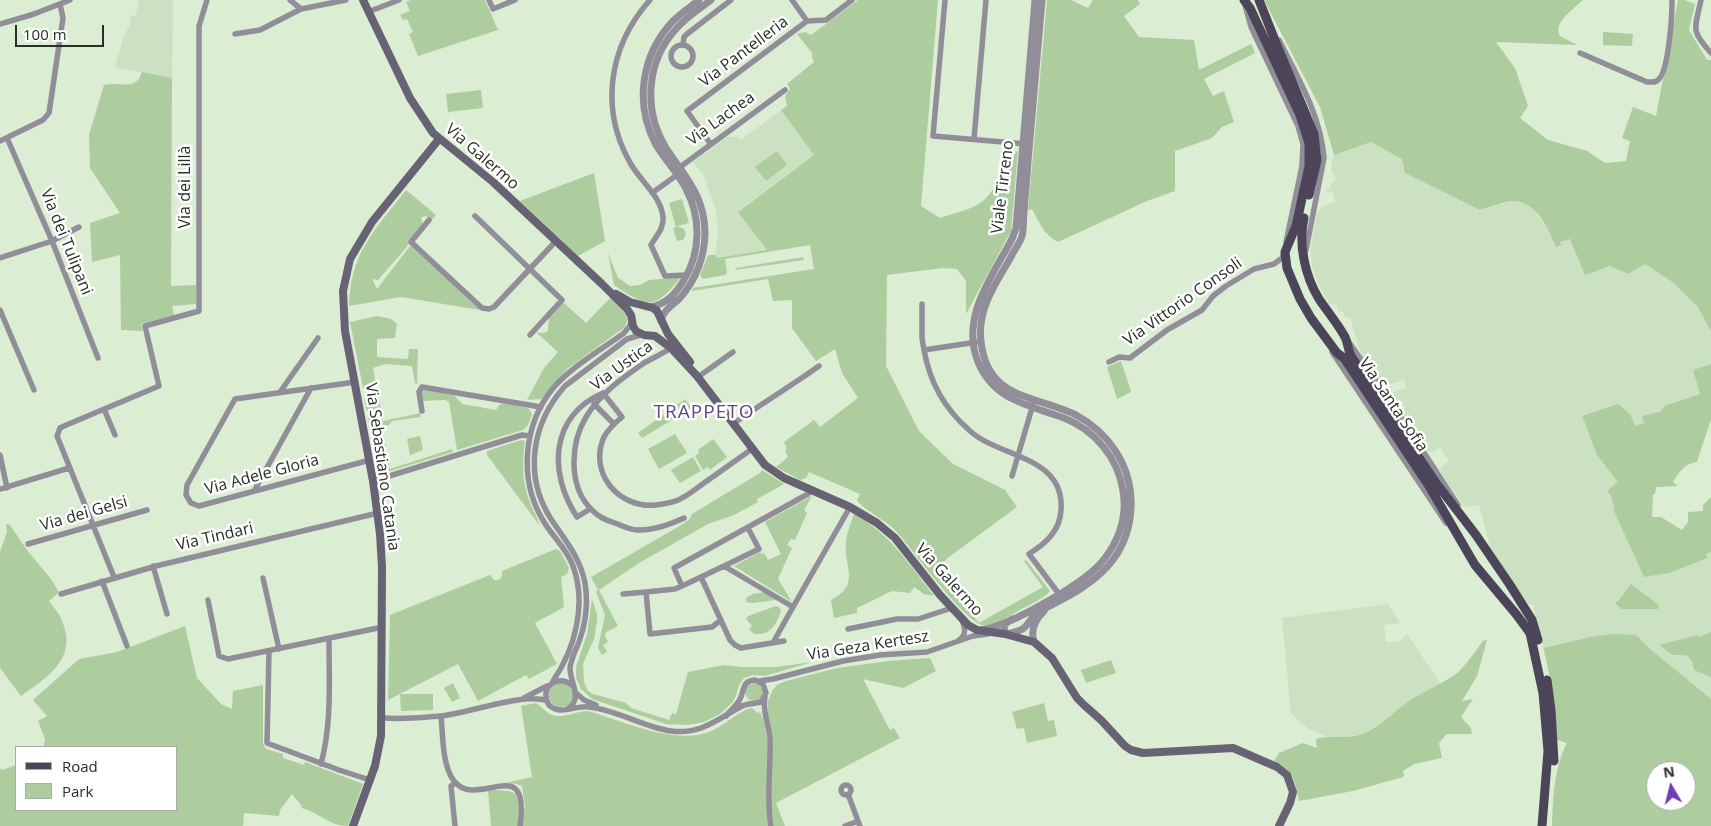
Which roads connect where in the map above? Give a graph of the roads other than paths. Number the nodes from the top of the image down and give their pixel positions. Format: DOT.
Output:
graph roads {
  1 [pos="70,0"];
  2 [pos="207,0"];
  3 [pos="290,0"];
  4 [pos="346,0"];
  5 [pos="363,0"];
  6 [pos="398,0"];
  7 [pos="489,0"];
  8 [pos="515,0"];
  9 [pos="650,0"];
  10 [pos="699,0"];
  11 [pos="711,0"];
  12 [pos="731,0"];
  13 [pos="792,0"];
  14 [pos="852,0"];
  15 [pos="945,0"];
  16 [pos="986,0"];
  17 [pos="1035,0"];
  18 [pos="1042,0"];
  19 [pos="1244,0"];
  20 [pos="1259,0"];
  21 [pos="1672,0"];
  22 [pos="1702,0"];
  23 [pos="60,4"];
  24 [pos="301,9"];
  25 [pos="1264,11"];
  26 [pos="368,12"];
  27 [pos="690,12"];
  28 [pos="808,21"];
  29 [pos="0,24"];
  30 [pos="235,34"];
  31 [pos="683,45"];
  32 [pos="1580,53"];
  33 [pos="1711,54"];
  34 [pos="785,90"];
  35 [pos="2,139"];
  36 [pos="439,139"];
  37 [pos="974,139"];
  38 [pos="710,143"];
  39 [pos="1026,144"];
  40 [pos="679,171"];
  41 [pos="652,193"];
  42 [pos="474,216"];
  43 [pos="430,220"];
  44 [pos="79,227"];
  45 [pos="52,241"];
  46 [pos="556,241"];
  47 [pos="1290,241"];
  48 [pos="1302,244"];
  49 [pos="1285,252"];
  50 [pos="0,258"];
  51 [pos="1305,259"];
  52 [pos="1274,264"];
  53 [pos="529,269"];
  54 [pos="1289,273"];
  55 [pos="687,275"];
  56 [pos="602,284"];
  57 [pos="922,304"];
  58 [pos="649,307"];
  59 [pos="0,310"];
  60 [pos="632,320"];
  61 [pos="661,321"];
  62 [pos="1317,327"];
  63 [pos="530,335"];
  64 [pos="641,335"];
  65 [pos="650,335"];
  66 [pos="1344,336"];
  67 [pos="318,338"];
  68 [pos="977,342"];
  69 [pos="671,348"];
  70 [pos="924,350"];
  71 [pos="732,352"];
  72 [pos="1344,352"];
  73 [pos="98,358"];
  74 [pos="1109,362"];
  75 [pos="819,366"];
  76 [pos="698,376"];
  77 [pos="355,382"];
  78 [pos="311,388"];
  79 [pos="34,390"];
  80 [pos="280,392"];
  81 [pos="603,393"];
  82 [pos="594,404"];
  83 [pos="1033,404"];
  84 [pos="541,407"];
  85 [pos="104,409"];
  86 [pos="422,411"];
  87 [pos="614,424"];
  88 [pos="733,424"];
  89 [pos="115,435"];
  90 [pos="530,436"];
  91 [pos="752,449"];
  92 [pos="0,456"];
  93 [pos="1018,456"];
  94 [pos="370,460"];
  95 [pos="69,468"];
  96 [pos="1012,476"];
  97 [pos="374,481"];
  98 [pos="3,488"];
  99 [pos="811,490"];
  100 [pos="254,491"];
  101 [pos="850,507"];
  102 [pos="590,509"];
  103 [pos="147,510"];
  104 [pos="378,513"];
  105 [pos="684,518"];
  106 [pos="92,525"];
  107 [pos="748,528"];
  108 [pos="1476,535"];
  109 [pos="28,544"];
  110 [pos="1485,548"];
  111 [pos="1465,550"];
  112 [pos="1470,559"];
  113 [pos="1496,564"];
  114 [pos="154,566"];
  115 [pos="724,566"];
  116 [pos="1483,575"];
  117 [pos="114,577"];
  118 [pos="701,577"];
  119 [pos="263,578"];
  120 [pos="102,581"];
  121 [pos="682,586"];
  122 [pos="646,592"];
  123 [pos="61,594"];
  124 [pos="623,594"];
  125 [pos="1061,597"];
  126 [pos="208,600"];
  127 [pos="793,607"];
  128 [pos="952,608"];
  129 [pos="1048,608"];
  130 [pos="167,614"];
  131 [pos="962,619"];
  132 [pos="721,620"];
  133 [pos="1012,620"];
  134 [pos="383,626"];
  135 [pos="848,629"];
  136 [pos="977,630"];
  137 [pos="992,633"];
  138 [pos="1005,634"];
  139 [pos="329,639"];
  140 [pos="784,640"];
  141 [pos="774,641"];
  142 [pos="957,641"];
  143 [pos="1034,642"];
  144 [pos="127,646"];
  145 [pos="279,649"];
  146 [pos="269,652"];
  147 [pos="782,676"];
  148 [pos="758,681"];
  149 [pos="551,683"];
  150 [pos="573,686"];
  151 [pos="576,693"];
  152 [pos="742,694"];
  153 [pos="766,694"];
  154 [pos="518,700"];
  155 [pos="547,701"];
  156 [pos="752,703"];
  157 [pos="567,709"];
  158 [pos="602,709"];
  159 [pos="764,713"];
  160 [pos="441,716"];
  161 [pos="726,716"];
  162 [pos="382,718"];
  163 [pos="321,764"];
  164 [pos="370,780"];
  165 [pos="455,783"];
  166 [pos="848,794"];
  167 [pos="859,823"];
  168 [pos="353,826"];
  169 [pos="455,826"];
  170 [pos="520,826"];
  171 [pos="771,826"];
  172 [pos="845,826"];
  173 [pos="1279,826"];
  174 [pos="1542,826"];
  175 [pos="1547,826"];
  1 -- 23 [label="street"];
  2 -- 85 [label="street, Via dei Lillà"];
  3 -- 24 [label="street"];
  4 -- 24 [label="street"];
  5 -- 26 [label="main road, Via Galermo"];
  6 -- 26 [label="street"];
  7 -- 8 [label="street"];
  9 -- 41 [label="street"];
  10 -- 27 [label="street"];
  11 -- 27 [label="street"];
  12 -- 31 [label="street"];
  13 -- 28 [label="street"];
  14 -- 28 [label="street, Via Pantelleria"];
  15 -- 37 [label="street"];
  16 -- 37 [label="street"];
  17 -- 39 [label="street, Viale Tirreno"];
  18 -- 39 [label="street, Viale Tirreno"];
  19 -- 47 [label="main road"];
  19 -- 49 [label="street"];
  20 -- 25 [label="main road, Via Santa Sofia"];
  21 -- 32 [label="street"];
  22 -- 33 [label="street"];
  23 -- 29 [label="street"];
  23 -- 35 [label="street"];
  24 -- 30 [label="street"];
  25 -- 48 [label="main road, Via Santa Sofia"];
  25 -- 51 [label="street"];
  26 -- 36 [label="main road, Via Galermo"];
  27 -- 40 [label="street"];
  28 -- 38 [label="street, Via Pantelleria"];
  34 -- 38 [label="street, Via Lachea"];
  35 -- 45 [label="street, Via dei Tulipani"];
  36 -- 46 [label="main road, Via Galermo"];
  36 -- 77 [label="main road, Via Sebastiano Catania"];
  37 -- 39 [label="street"];
  38 -- 40 [label="street, Via Lachea"];
  39 -- 68 [label="street, Viale Tirreno"];
  40 -- 41 [label="street, Via Lachea"];
  40 -- 55 [label="street"];
  40 -- 61 [label="street"];
  41 -- 55 [label="street"];
  42 -- 53 [label="street"];
  43 -- 53 [label="street"];
  44 -- 45 [label="street"];
  45 -- 50 [label="street"];
  45 -- 73 [label="street, Via dei Tulipani"];
  46 -- 53 [label="street"];
  46 -- 56 [label="main road, Via Galermo"];
  47 -- 48 [label="main road"];
  47 -- 49 [label="main road"];
  48 -- 51 [label="main road, Via Santa Sofia"];
  49 -- 52 [label="street"];
  49 -- 54 [label="main road, Via Santa Sofia"];
  51 -- 66 [label="main road, Via Santa Sofia"];
  52 -- 54 [label="street"];
  52 -- 74 [label="street, Via Vittorio Consoli"];
  53 -- 63 [label="street"];
  54 -- 62 [label="main road, Via Santa Sofia"];
  55 -- 58 [label="street"];
  56 -- 58 [label="main road"];
  56 -- 60 [label="main road"];
  57 -- 70 [label="street"];
  58 -- 60 [label="main road"];
  58 -- 61 [label="main road"];
  59 -- 79 [label="street"];
  60 -- 64 [label="main road"];
  60 -- 84 [label="street"];
  61 -- 65 [label="main road"];
  61 -- 76 [label="main road"];
  62 -- 72 [label="main road, Via Santa Sofia"];
  62 -- 111 [label="street"];
  64 -- 65 [label="main road"];
  64 -- 150 [label="street"];
  65 -- 69 [label="main road"];
  66 -- 72 [label="main road, Via Santa Sofia"];
  66 -- 108 [label="street"];
  67 -- 80 [label="street"];
  68 -- 70 [label="street"];
  68 -- 83 [label="street, Viale Tirreno"];
  69 -- 76 [label="main road"];
  69 -- 81 [label="street, Via Ustica"];
  70 -- 93 [label="street"];
  71 -- 76 [label="street"];
  72 -- 108 [label="main road, Via Santa Sofia"];
  72 -- 111 [label="main road, Via Santa Sofia"];
  75 -- 88 [label="street"];
  76 -- 88 [label="main road, Via Galermo"];
  77 -- 78 [label="street, Via Adele Gloria"];
  77 -- 94 [label="main road, Via Sebastiano Catania"];
  78 -- 80 [label="street, Via Adele Gloria"];
  78 -- 100 [label="street"];
  80 -- 100 [label="street, Via Adele Gloria"];
  81 -- 82 [label="street, Via Ustica"];
  81 -- 87 [label="street"];
  81 -- 102 [label="street"];
  82 -- 87 [label="street"];
  82 -- 102 [label="street, Via Ustica"];
  83 -- 93 [label="street"];
  83 -- 125 [label="street, Viale Tirreno"];
  84 -- 86 [label="street"];
  84 -- 90 [label="street"];
  85 -- 89 [label="street"];
  85 -- 95 [label="street"];
  87 -- 91 [label="street"];
  88 -- 91 [label="main road, Via Galermo"];
  90 -- 97 [label="street"];
  90 -- 149 [label="street"];
  91 -- 99 [label="main road, Via Galermo"];
  92 -- 98 [label="street"];
  93 -- 96 [label="street"];
  93 -- 125 [label="street"];
  94 -- 97 [label="main road, Via Sebastiano Catania"];
  94 -- 100 [label="street, Via Adele Gloria"];
  95 -- 98 [label="street"];
  95 -- 106 [label="street"];
  97 -- 104 [label="main road, Via Sebastiano Catania"];
  99 -- 101 [label="main road, Via Galermo"];
  99 -- 107 [label="street"];
  101 -- 127 [label="street"];
  101 -- 128 [label="main road, Via Galermo"];
  102 -- 105 [label="street"];
  103 -- 106 [label="street, Via dei Gelsi"];
  104 -- 114 [label="street, Via Tindari"];
  104 -- 134 [label="main road, Via Sebastiano Catania"];
  106 -- 109 [label="street, Via dei Gelsi"];
  106 -- 117 [label="street"];
  107 -- 115 [label="street"];
  107 -- 121 [label="street"];
  108 -- 110 [label="main road, Via Santa Sofia"];
  110 -- 112 [label="main road"];
  110 -- 113 [label="main road, Via Santa Sofia"];
  111 -- 112 [label="main road, Via Santa Sofia"];
  112 -- 116 [label="main road, Via Santa Sofia"];
  113 -- 116 [label="main road"];
  113 -- 175 [label="main road, Via Santa Sofia"];
  114 -- 117 [label="street, Via Tindari"];
  114 -- 130 [label="street"];
  115 -- 118 [label="street"];
  115 -- 127 [label="street"];
  116 -- 174 [label="main road, Via Santa Sofia"];
  117 -- 120 [label="street, Via Tindari"];
  118 -- 121 [label="street"];
  118 -- 132 [label="street"];
  119 -- 145 [label="street"];
  120 -- 123 [label="street, Via Tindari"];
  120 -- 144 [label="street"];
  121 -- 122 [label="street"];
  122 -- 124 [label="street"];
  122 -- 132 [label="street"];
  125 -- 129 [label="street, Viale Tirreno"];
  125 -- 133 [label="street, Viale Tirreno"];
  126 -- 146 [label="street"];
  127 -- 141 [label="street"];
  128 -- 131 [label="main road, Via Galermo"];
  128 -- 135 [label="street"];
  129 -- 138 [label="street, Viale Tirreno"];
  129 -- 143 [label="street"];
  131 -- 136 [label="main road, Via Galermo"];
  131 -- 142 [label="street"];
  132 -- 141 [label="street"];
  133 -- 136 [label="street, Viale Tirreno"];
  133 -- 138 [label="street"];
  134 -- 139 [label="street"];
  134 -- 162 [label="main road, Via Sebastiano Catania"];
  136 -- 137 [label="main road, Via Galermo"];
  137 -- 138 [label="main road, Via Galermo"];
  137 -- 142 [label="street, Via Geza Kertesz"];
  138 -- 143 [label="main road, Via Galermo"];
  139 -- 145 [label="street"];
  139 -- 163 [label="street"];
  140 -- 141 [label="street"];
  142 -- 147 [label="street, Via Geza Kertesz"];
  143 -- 173 [label="main road, Via Galermo"];
  145 -- 146 [label="street"];
  146 -- 163 [label="street"];
  147 -- 148 [label="street, Via Geza Kertesz"];
  147 -- 153 [label="street"];
  148 -- 152 [label="street"];
  148 -- 153 [label="street"];
  149 -- 150 [label="street"];
  149 -- 154 [label="street"];
  149 -- 155 [label="street"];
  150 -- 151 [label="street"];
  151 -- 157 [label="street"];
  151 -- 158 [label="street"];
  152 -- 156 [label="street"];
  152 -- 161 [label="street"];
  153 -- 156 [label="street"];
  153 -- 159 [label="street"];
  154 -- 155 [label="street"];
  154 -- 160 [label="street"];
  155 -- 157 [label="street"];
  156 -- 159 [label="street"];
  156 -- 161 [label="street"];
  157 -- 158 [label="street"];
  158 -- 161 [label="street"];
  159 -- 171 [label="street"];
  160 -- 162 [label="street"];
  160 -- 165 [label="street"];
  162 -- 164 [label="main road, Via Sebastiano Catania"];
  163 -- 164 [label="street"];
  164 -- 168 [label="main road, Via Sebastiano Catania"];
  165 -- 169 [label="street"];
  165 -- 170 [label="street"];
  166 -- 167 [label="street"];
  167 -- 172 [label="street"];
}
